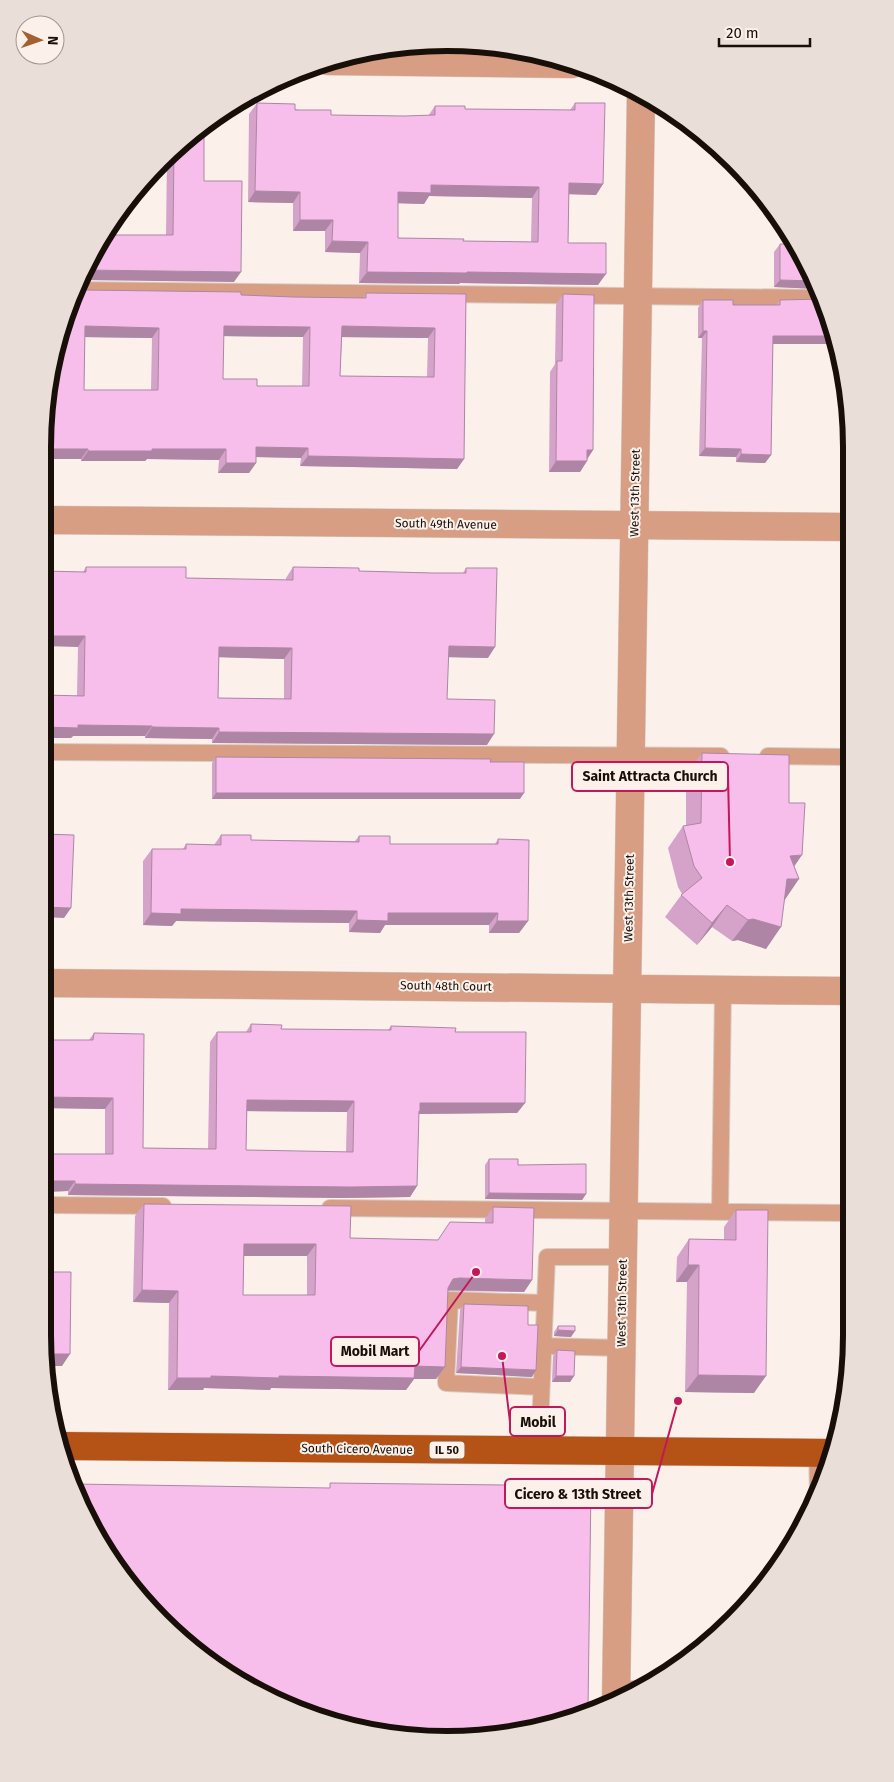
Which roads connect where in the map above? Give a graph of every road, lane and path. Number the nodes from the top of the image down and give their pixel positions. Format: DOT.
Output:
graph roads {
  1 [pos="360,61"];
  2 [pos="543,64"];
  3 [pos="641,102"];
  4 [pos="84,290"];
  5 [pos="638,296"];
  6 [pos="814,298"];
  7 [pos="51,520"];
  8 [pos="634,526"];
  9 [pos="843,527"];
  10 [pos="51,752"];
  11 [pos="631,755"];
  12 [pos="734,756"];
  13 [pos="753,756"];
  14 [pos="843,757"];
  15 [pos="51,983"];
  16 [pos="627,988"];
  17 [pos="723,989"];
  18 [pos="843,990"];
  19 [pos="51,1205"];
  20 [pos="182,1206"];
  21 [pos="312,1208"];
  22 [pos="624,1211"];
  23 [pos="720,1211"];
  24 [pos="843,1213"];
  25 [pos="623,1257"];
  26 [pos="545,1303"];
  27 [pos="543,1346"];
  28 [pos="621,1348"];
  29 [pos="541,1387"];
  30 [pos="68,1446"];
  31 [pos="539,1451"];
  32 [pos="620,1452"];
  33 [pos="825,1453"];
  34 [pos="623,1690"];
  1 -- 2 [label="street"];
  3 -- 5 [label="street, West 13th Street"];
  4 -- 5 [label="lane"];
  5 -- 6 [label="lane"];
  5 -- 8 [label="street, West 13th Street"];
  7 -- 8 [label="street, South 49th Avenue"];
  8 -- 9 [label="street, South 49th Avenue"];
  8 -- 11 [label="street, West 13th Street"];
  10 -- 11 [label="lane"];
  11 -- 12 [label="lane"];
  11 -- 16 [label="street, West 13th Street"];
  13 -- 14 [label="lane"];
  15 -- 16 [label="street, South 48th Court"];
  16 -- 17 [label="street, South 48th Court"];
  16 -- 22 [label="street, West 13th Street"];
  17 -- 18 [label="street, South 48th Court"];
  17 -- 23 [label="lane"];
  19 -- 20 [label="lane"];
  21 -- 22 [label="lane"];
  22 -- 23 [label="lane"];
  22 -- 25 [label="street, West 13th Street"];
  23 -- 24 [label="lane"];
  25 -- 26 [label="lane"];
  25 -- 28 [label="street, West 13th Street"];
  26 -- 27 [label="lane"];
  26 -- 29 [label="lane"];
  27 -- 28 [label="lane"];
  27 -- 29 [label="lane"];
  28 -- 32 [label="street, West 13th Street"];
  29 -- 31 [label="lane"];
  30 -- 31 [label="main road, South Cicero Avenue / IL 50"];
  31 -- 32 [label="main road, South Cicero Avenue / IL 50"];
  32 -- 33 [label="main road, South Cicero Avenue / IL 50"];
  32 -- 34 [label="street, West 13th Street"];
}
